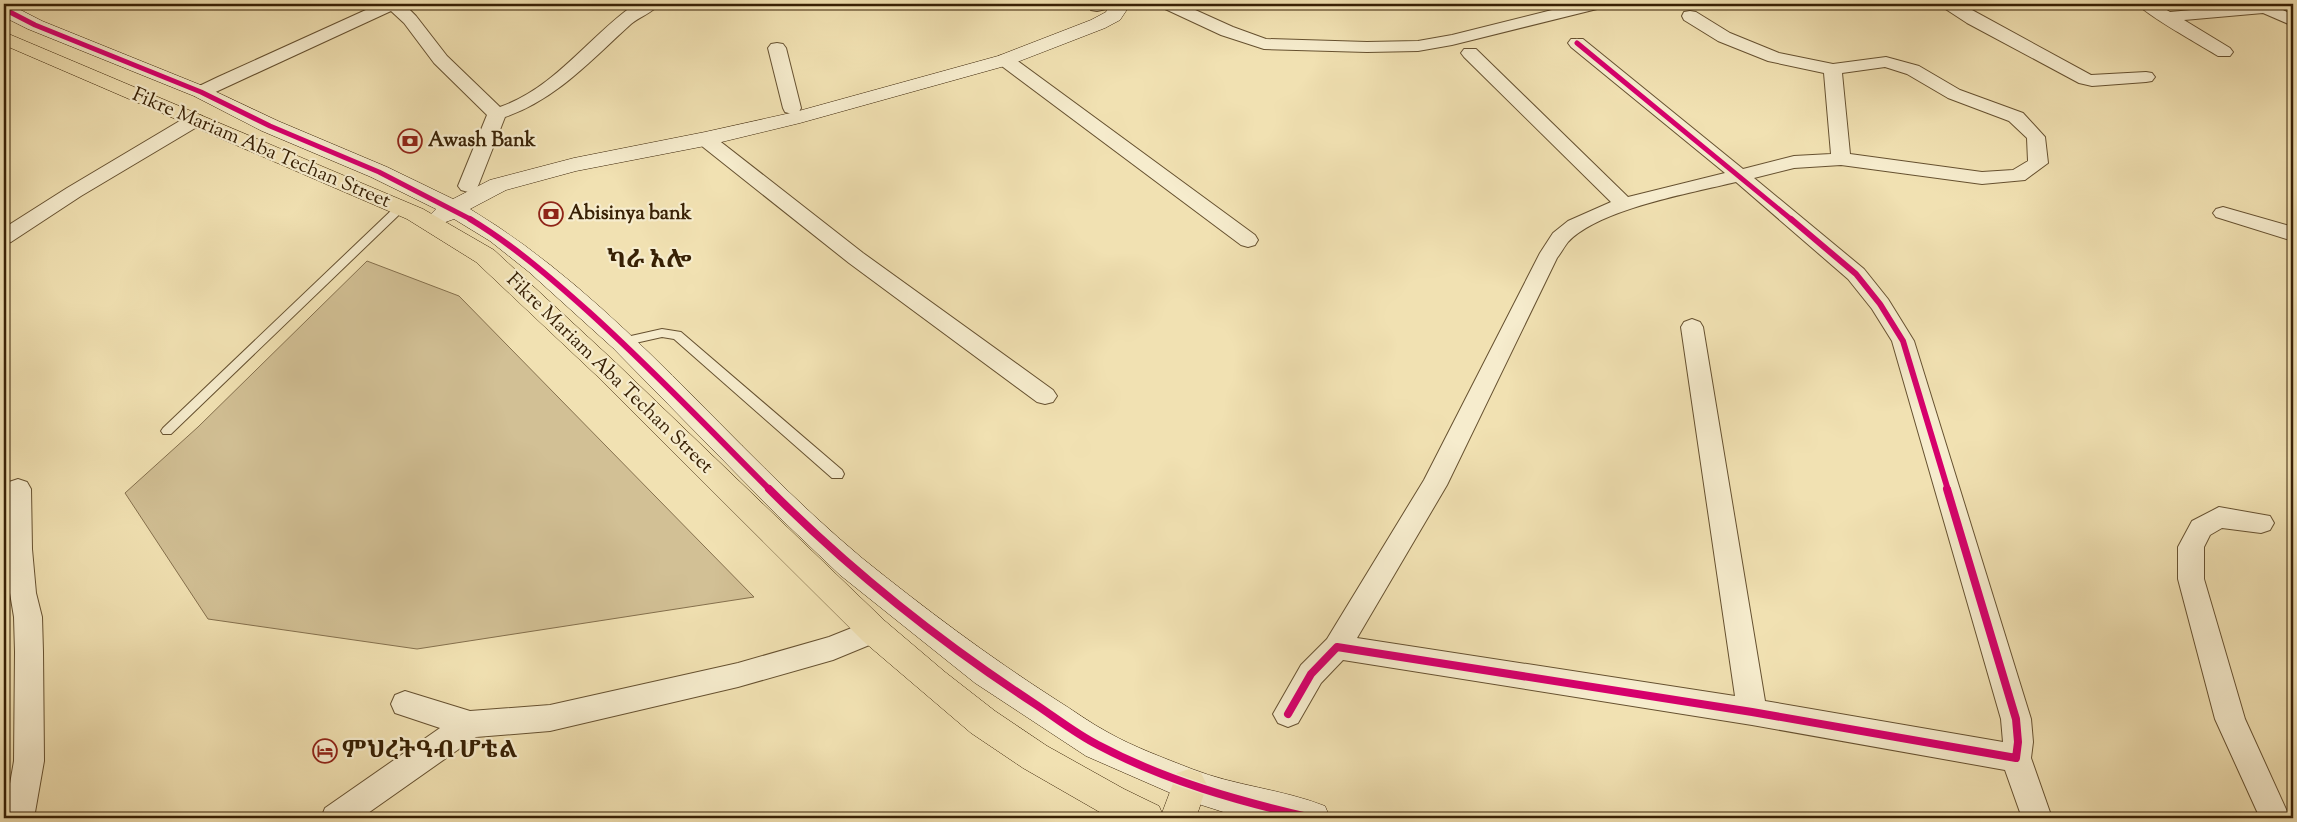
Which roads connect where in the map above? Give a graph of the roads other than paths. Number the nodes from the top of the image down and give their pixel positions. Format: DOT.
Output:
graph roads {
  1 [pos="392,4"];
  2 [pos="651,4"];
  3 [pos="1104,4"];
  4 [pos="1169,4"];
  5 [pos="1595,4"];
  6 [pos="1950,4"];
  7 [pos="2146,4"];
  8 [pos="2273,6"];
  9 [pos="4,9"];
  10 [pos="1690,16"];
  11 [pos="2166,17"];
  12 [pos="2293,21"];
  13 [pos="4,38"];
  14 [pos="1577,43"];
  15 [pos="776,48"];
  16 [pos="2224,52"];
  17 [pos="1470,53"];
  18 [pos="1006,60"];
  19 [pos="1833,69"];
  20 [pos="2146,76"];
  21 [pos="201,92"];
  22 [pos="792,108"];
  23 [pos="497,114"];
  24 [pos="195,120"];
  25 [pos="705,139"];
  26 [pos="1841,159"];
  27 [pos="1739,175"];
  28 [pos="468,186"];
  29 [pos="1624,204"];
  30 [pos="428,211"];
  31 [pos="2223,213"];
  32 [pos="2293,234"];
  33 [pos="4,237"];
  34 [pos="1248,240"];
  35 [pos="1692,327"];
  36 [pos="622,342"];
  37 [pos="1045,396"];
  38 [pos="167,431"];
  39 [pos="837,474"];
  40 [pos="18,489"];
  41 [pos="2261,523"];
  42 [pos="874,631"];
  43 [pos="1337,648"];
  44 [pos="405,704"];
  45 [pos="1752,712"];
  46 [pos="1288,714"];
  47 [pos="470,724"];
  48 [pos="2016,758"];
  49 [pos="1189,785"];
  50 [pos="19,818"];
  51 [pos="336,818"];
  52 [pos="1146,818"];
  53 [pos="1178,818"];
  54 [pos="1312,818"];
  55 [pos="2037,818"];
  56 [pos="2275,818"];
  1 -- 21 [label="street"];
  1 -- 23 [label="street"];
  2 -- 23 [label="street"];
  3 -- 18 [label="street"];
  3 -- 22 [label="street"];
  4 -- 5 [label="street"];
  6 -- 20 [label="street"];
  7 -- 11 [label="street"];
  8 -- 11 [label="street"];
  8 -- 12 [label="street"];
  9 -- 21 [label="street"];
  10 -- 19 [label="street"];
  11 -- 16 [label="street"];
  13 -- 24 [label="main road, Fikre Mariam Aba Techan Street"];
  14 -- 27 [label="street"];
  15 -- 22 [label="street"];
  17 -- 29 [label="street"];
  18 -- 25 [label="street"];
  18 -- 34 [label="street"];
  19 -- 26 [label="street"];
  19 -- 26 [label="street"];
  21 -- 30 [label="street"];
  22 -- 28 [label="street"];
  23 -- 28 [label="street"];
  24 -- 30 [label="main road, Fikre Mariam Aba Techan Street"];
  24 -- 33 [label="street"];
  25 -- 30 [label="street"];
  25 -- 37 [label="street"];
  26 -- 27 [label="street"];
  27 -- 29 [label="street"];
  27 -- 48 [label="street"];
  28 -- 30 [label="street"];
  29 -- 43 [label="street"];
  30 -- 36 [label="street"];
  30 -- 38 [label="lane"];
  30 -- 42 [label="main road, Fikre Mariam Aba Techan Street"];
  31 -- 32 [label="street"];
  35 -- 45 [label="street"];
  36 -- 39 [label="lane"];
  36 -- 49 [label="street"];
  40 -- 50 [label="street"];
  41 -- 56 [label="street"];
  42 -- 47 [label="street"];
  42 -- 52 [label="main road, Fikre Mariam Aba Techan Street"];
  43 -- 45 [label="street"];
  43 -- 46 [label="street"];
  44 -- 47 [label="street"];
  45 -- 48 [label="street"];
  47 -- 51 [label="street"];
  48 -- 55 [label="street"];
  49 -- 53 [label="main road"];
  49 -- 54 [label="street"];
}
